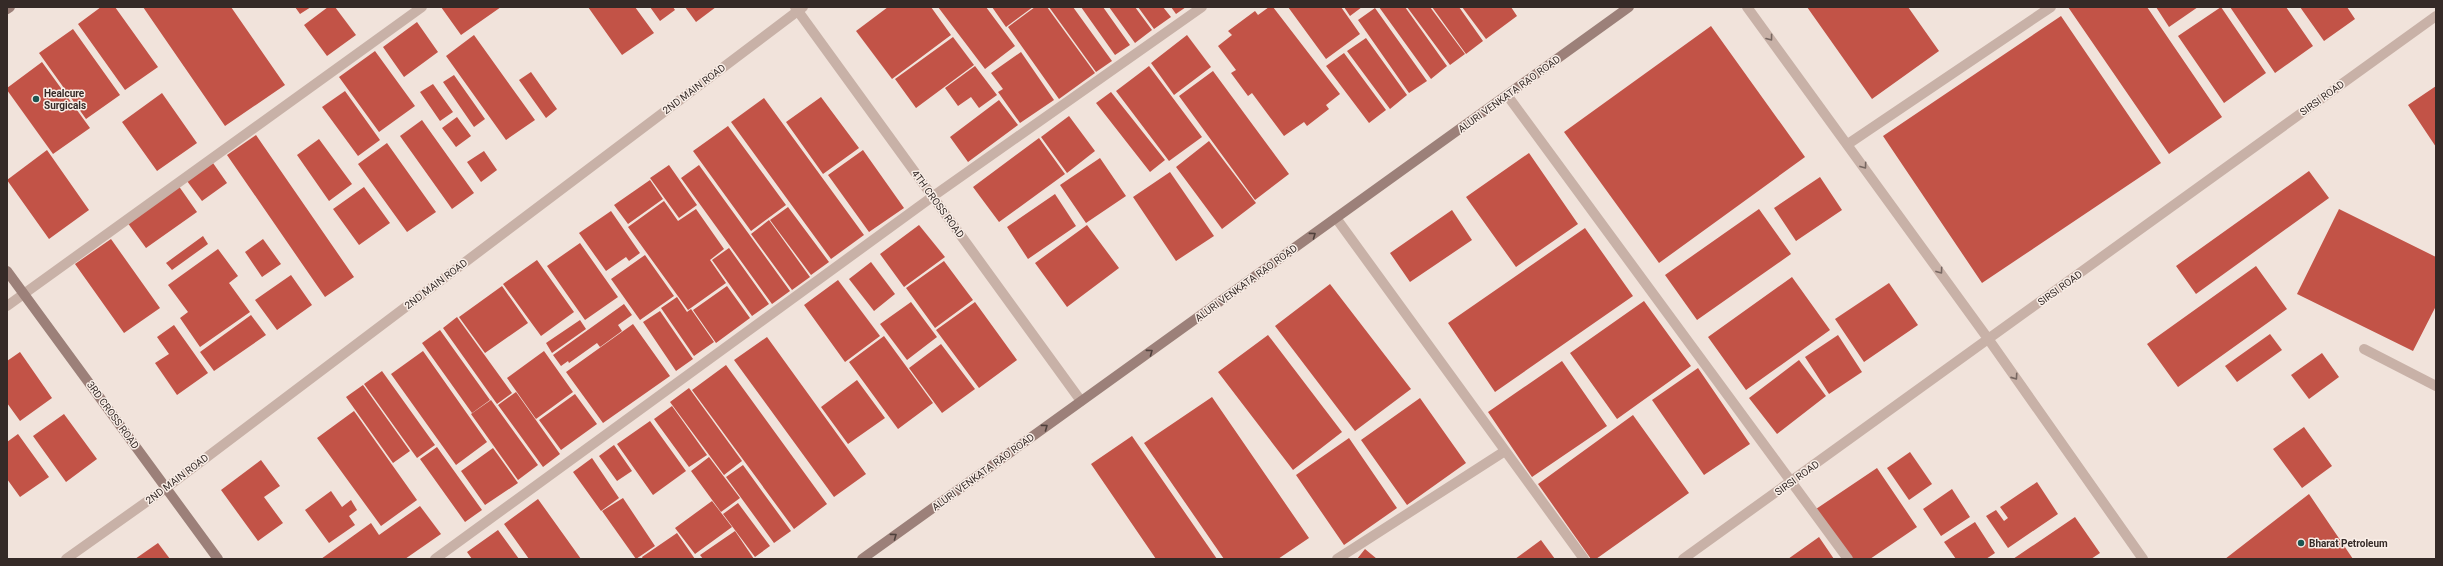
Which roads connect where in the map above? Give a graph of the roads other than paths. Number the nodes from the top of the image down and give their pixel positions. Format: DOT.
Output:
graph roads {
  1 [pos="10,7"];
  2 [pos="422,7"];
  3 [pos="1202,7"];
  4 [pos="1629,7"];
  5 [pos="1747,7"];
  6 [pos="2051,7"];
  7 [pos="798,8"];
  8 [pos="7,9"];
  9 [pos="2436,16"];
  10 [pos="1508,95"];
  11 [pos="1848,144"];
  12 [pos="932,197"];
  13 [pos="1336,218"];
  14 [pos="7,271"];
  15 [pos="24,294"];
  16 [pos="7,306"];
  17 [pos="1989,340"];
  18 [pos="2364,349"];
  19 [pos="2436,386"];
  20 [pos="1081,401"];
  21 [pos="1505,451"];
  22 [pos="1791,482"];
  23 [pos="166,488"];
  24 [pos="66,559"];
  25 [pos="218,559"];
  26 [pos="435,559"];
  27 [pos="862,559"];
  28 [pos="1337,559"];
  29 [pos="1584,559"];
  30 [pos="1683,559"];
  31 [pos="1848,559"];
  32 [pos="2143,559"];
  1 -- 8 [label="main road"];
  2 -- 15 [label="street"];
  3 -- 12 [label="street"];
  4 -- 10 [label="main road, ALURI VENKATA RAO ROAD"];
  5 -- 11 [label="street, one-way"];
  6 -- 11 [label="street"];
  7 -- 12 [label="street, 4TH CROSS ROAD"];
  7 -- 23 [label="street, 2ND MAIN ROAD"];
  9 -- 17 [label="street, SIRSI ROAD"];
  10 -- 13 [label="main road, ALURI VENKATA RAO ROAD"];
  10 -- 22 [label="street"];
  11 -- 17 [label="street, one-way"];
  12 -- 20 [label="street, 4TH CROSS ROAD"];
  12 -- 26 [label="street"];
  20 -- 13 [label="main road, ALURI VENKATA RAO ROAD, one-way"];
  13 -- 21 [label="street"];
  14 -- 15 [label="main road, 3RD CROSS ROAD"];
  15 -- 16 [label="street"];
  15 -- 23 [label="main road, 3RD CROSS ROAD"];
  17 -- 22 [label="street, SIRSI ROAD"];
  17 -- 32 [label="street, one-way"];
  18 -- 19 [label="street"];
  27 -- 20 [label="main road, ALURI VENKATA RAO ROAD, one-way"];
  21 -- 28 [label="street"];
  21 -- 29 [label="street"];
  22 -- 30 [label="street, SIRSI ROAD"];
  22 -- 31 [label="street"];
  23 -- 24 [label="street, 2ND MAIN ROAD"];
  23 -- 25 [label="main road, 3RD CROSS ROAD"];
}
